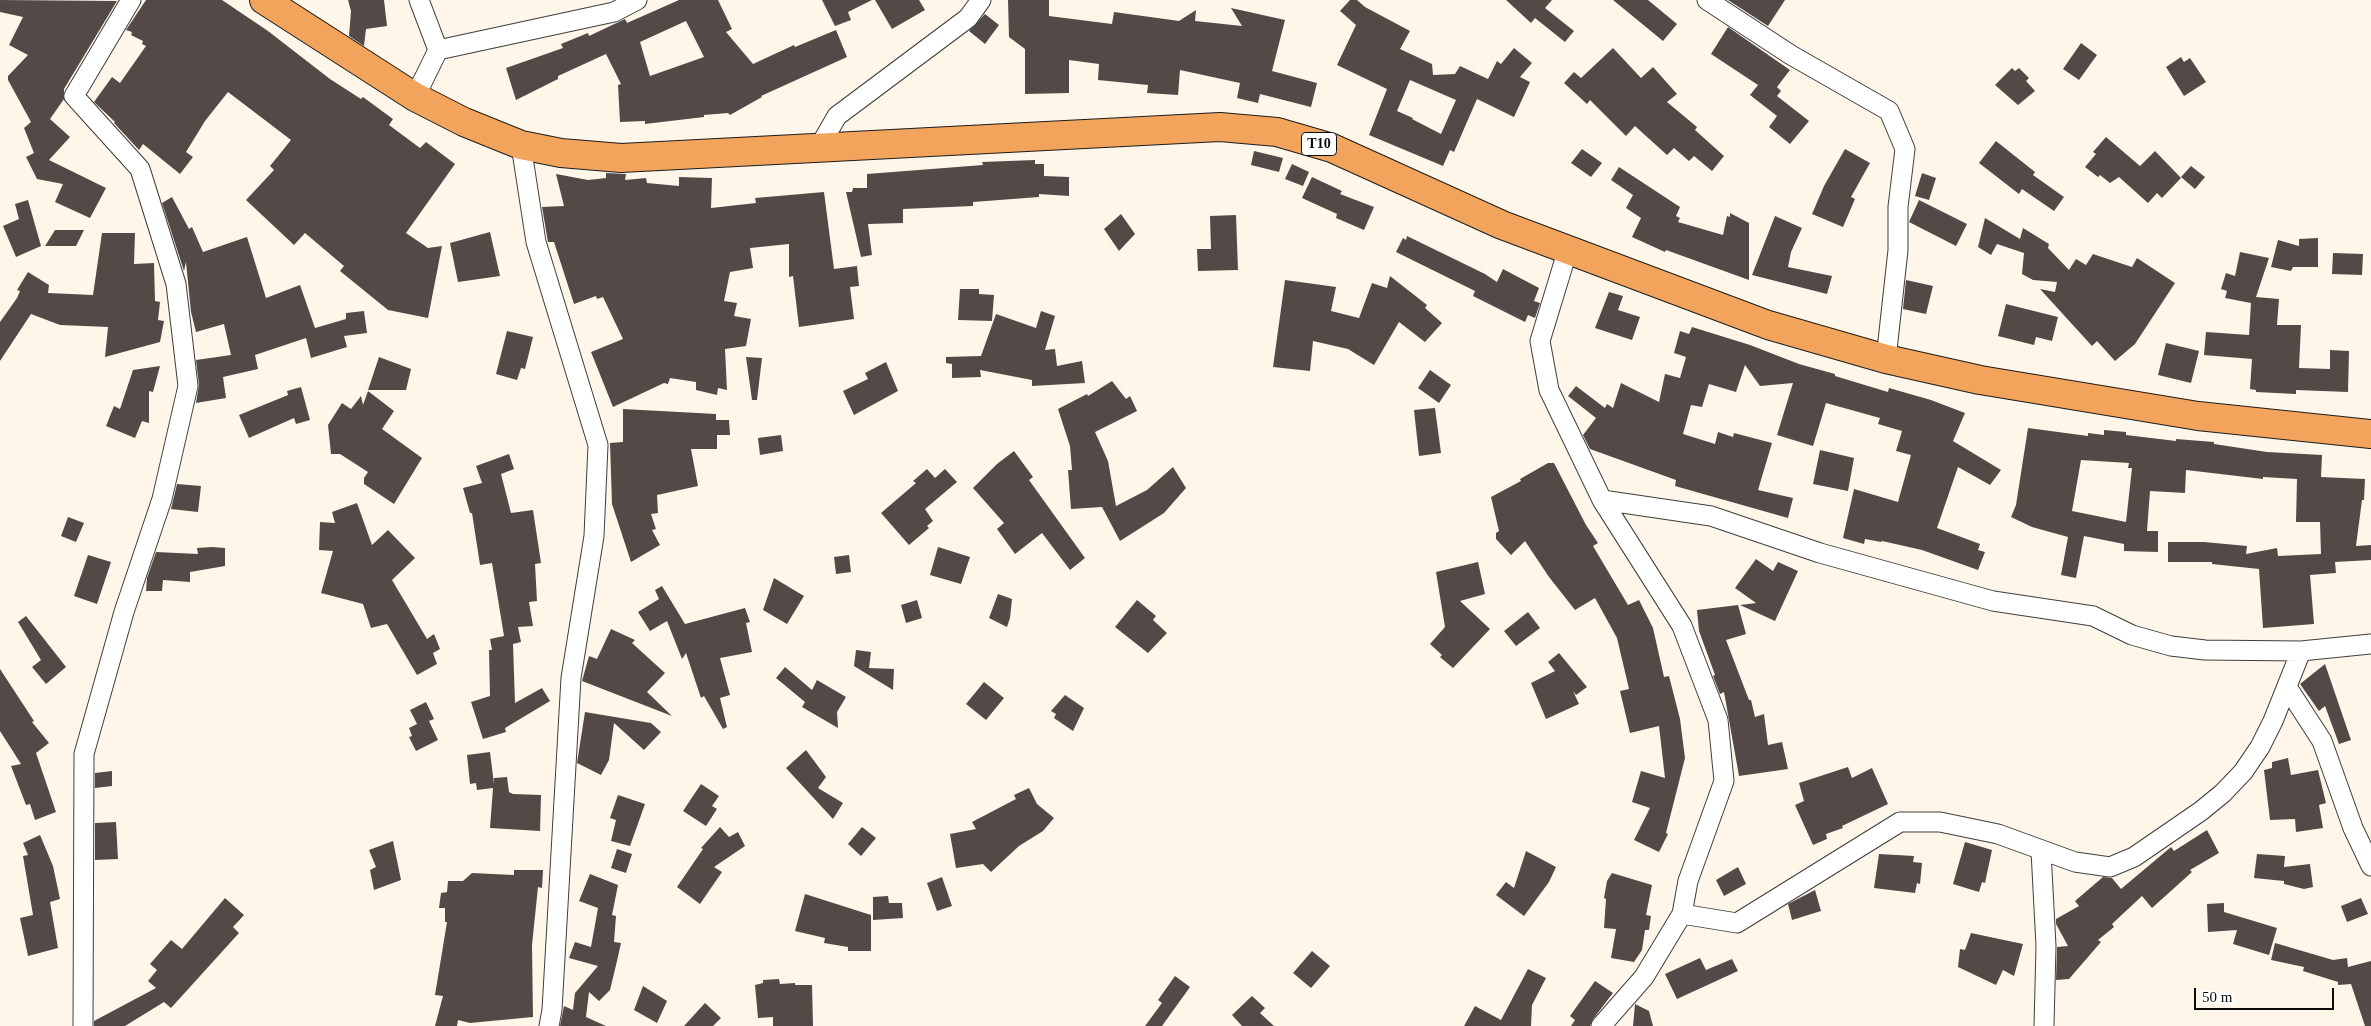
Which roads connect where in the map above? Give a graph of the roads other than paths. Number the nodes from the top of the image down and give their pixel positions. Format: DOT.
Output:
graph roads {
  1 [pos="131,0"];
  2 [pos="264,0"];
  3 [pos="418,0"];
  4 [pos="636,0"];
  5 [pos="981,0"];
  6 [pos="1707,0"];
  7 [pos="438,50"];
  8 [pos="415,97"];
  9 [pos="521,145"];
  10 [pos="818,149"];
  11 [pos="1568,249"];
  12 [pos="1886,359"];
  13 [pos="2371,434"];
  14 [pos="1602,500"];
  15 [pos="2371,644"];
  16 [pos="2301,651"];
  17 [pos="2287,687"];
  18 [pos="2041,851"];
  19 [pos="2371,866"];
  20 [pos="1682,914"];
  21 [pos="83,1026"];
  22 [pos="549,1026"];
  23 [pos="1601,1026"];
  24 [pos="2044,1026"];
  1 -- 21 [label="street"];
  2 -- 8 [label="highway, T10"];
  3 -- 7 [label="street"];
  4 -- 7 [label="street"];
  5 -- 10 [label="street"];
  6 -- 12 [label="street"];
  7 -- 8 [label="street"];
  8 -- 9 [label="highway, T10"];
  9 -- 10 [label="highway, T10"];
  9 -- 22 [label="street"];
  10 -- 11 [label="highway, T10"];
  11 -- 12 [label="highway, T10"];
  11 -- 14 [label="street"];
  12 -- 13 [label="highway, T10"];
  14 -- 16 [label="street"];
  14 -- 20 [label="street"];
  15 -- 16 [label="street"];
  16 -- 17 [label="street"];
  17 -- 18 [label="street"];
  17 -- 19 [label="street"];
  18 -- 20 [label="street"];
  18 -- 24 [label="street"];
  20 -- 23 [label="street"];
}
